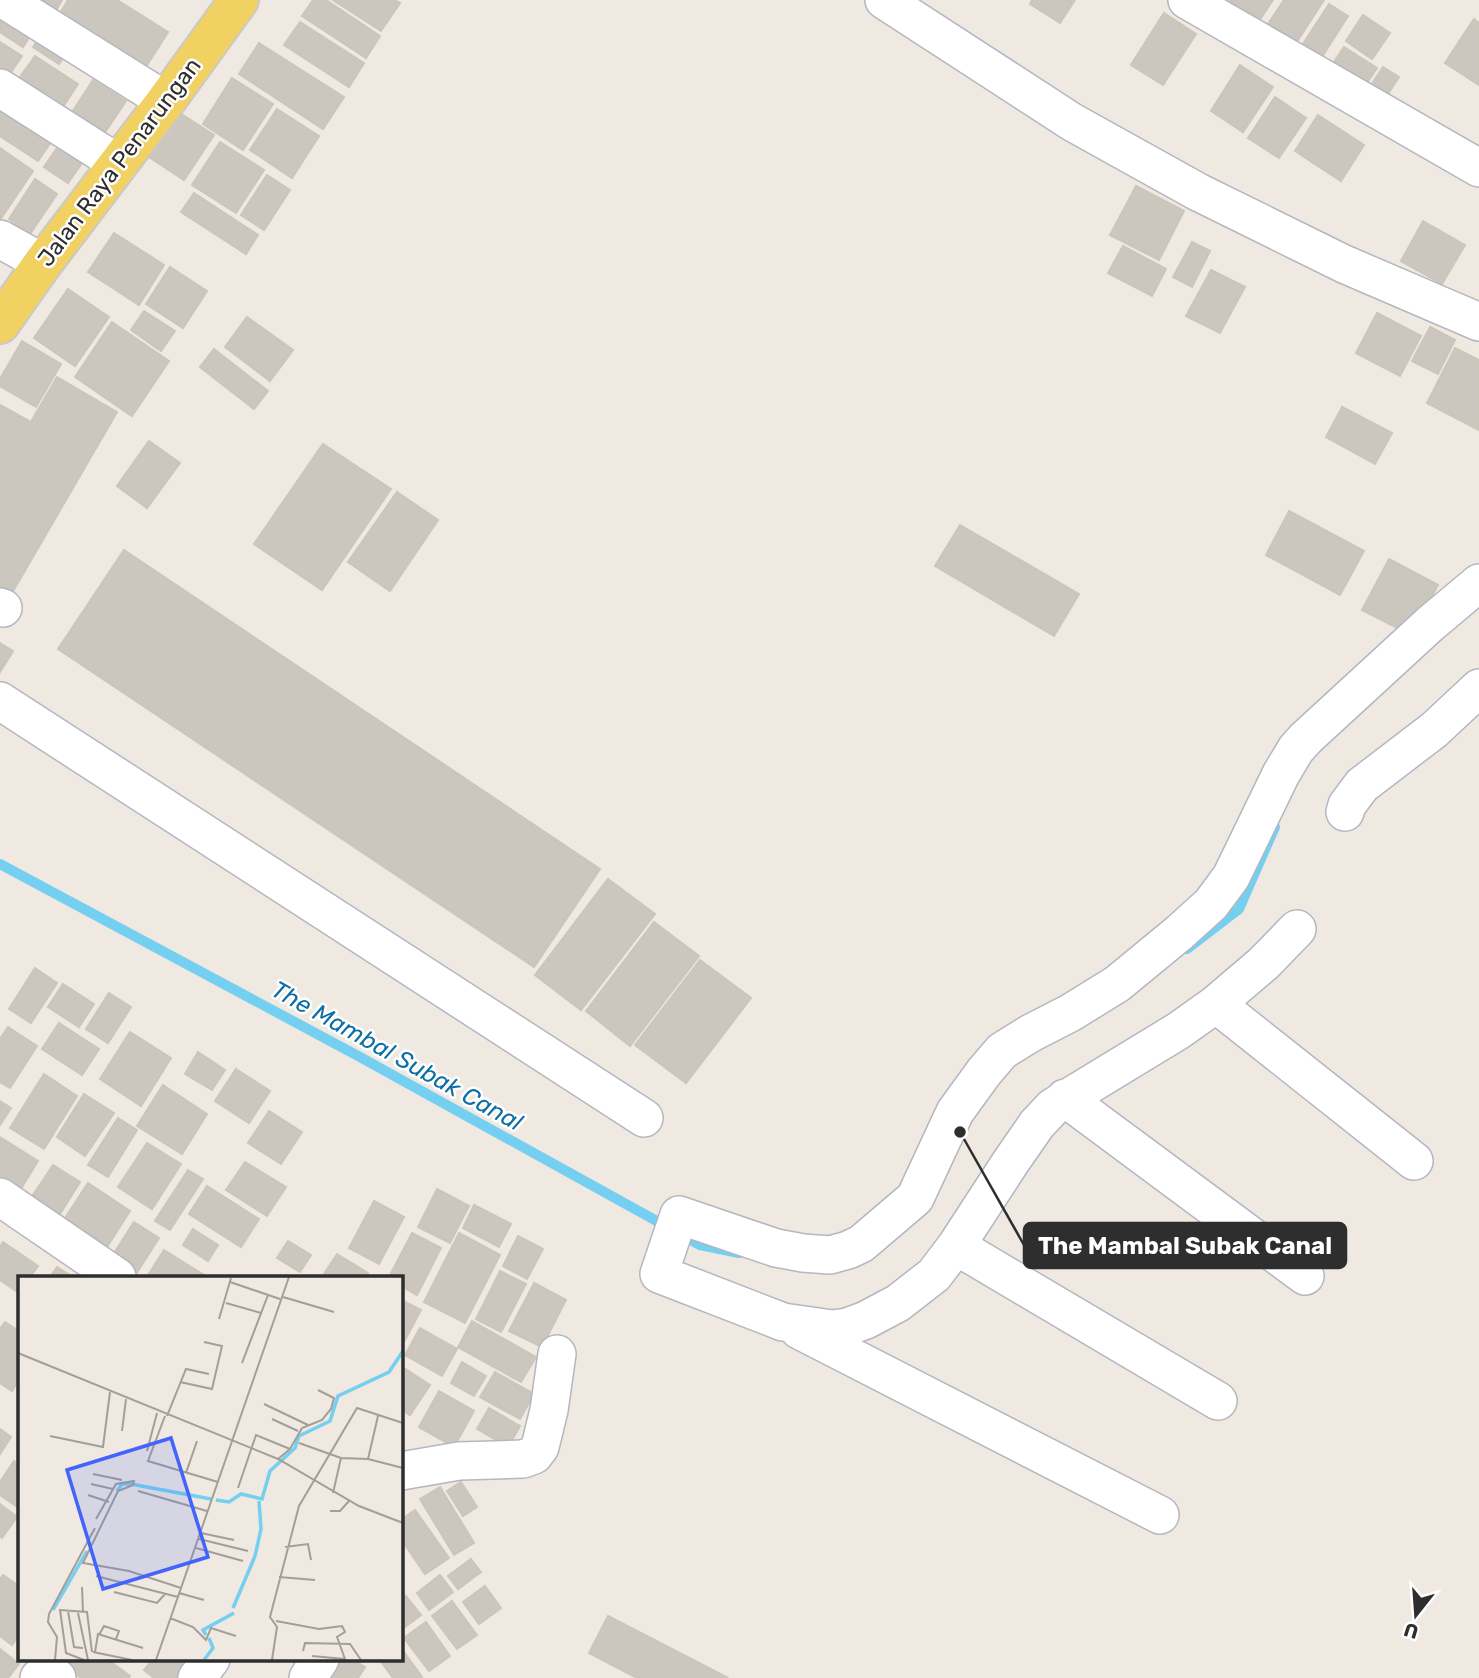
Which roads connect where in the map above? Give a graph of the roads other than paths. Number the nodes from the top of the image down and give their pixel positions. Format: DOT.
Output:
graph roads {
  1 [pos="5,0"];
  2 [pos="239,0"];
  3 [pos="884,0"];
  4 [pos="1187,0"];
  5 [pos="0,88"];
  6 [pos="166,101"];
  7 [pos="119,164"];
  8 [pos="1479,168"];
  9 [pos="0,239"];
  10 [pos="43,263"];
  11 [pos="1479,322"];
  12 [pos="0,324"];
  13 [pos="1479,583"];
  14 [pos="1479,688"];
  15 [pos="0,701"];
  16 [pos="1345,812"];
  17 [pos="1297,929"];
  18 [pos="1216,1004"];
  19 [pos="1065,1098"];
  20 [pos="644,1118"];
  21 [pos="1414,1161"];
  22 [pos="0,1197"];
  23 [pos="956,1246"];
  24 [pos="116,1276"];
  25 [pos="1305,1276"];
  26 [pos="783,1322"];
  27 [pos="557,1354"];
  28 [pos="1219,1401"];
  29 [pos="402,1471"];
  30 [pos="1160,1515"];
  31 [pos="210,1660"];
  32 [pos="319,1660"];
  33 [pos="39,1678"];
  34 [pos="57,1678"];
  35 [pos="197,1678"];
  36 [pos="308,1678"];
  1 -- 6 [label="street"];
  2 -- 6 [label="main road, Jalan Raya Penarungan"];
  3 -- 11 [label="street"];
  4 -- 8 [label="street"];
  5 -- 7 [label="street"];
  6 -- 7 [label="main road, Jalan Raya Penarungan"];
  7 -- 10 [label="main road, Jalan Raya Penarungan"];
  9 -- 10 [label="street"];
  10 -- 12 [label="main road, Jalan Raya Penarungan"];
  13 -- 26 [label="street"];
  14 -- 16 [label="street"];
  15 -- 20 [label="street"];
  17 -- 18 [label="street"];
  18 -- 19 [label="street"];
  18 -- 21 [label="street"];
  19 -- 23 [label="street"];
  19 -- 25 [label="street"];
  22 -- 24 [label="street"];
  23 -- 26 [label="street"];
  23 -- 28 [label="street"];
  26 -- 30 [label="street"];
  27 -- 29 [label="street"];
  31 -- 35 [label="street"];
  32 -- 36 [label="street"];
  33 -- 34 [label="street"];
}
